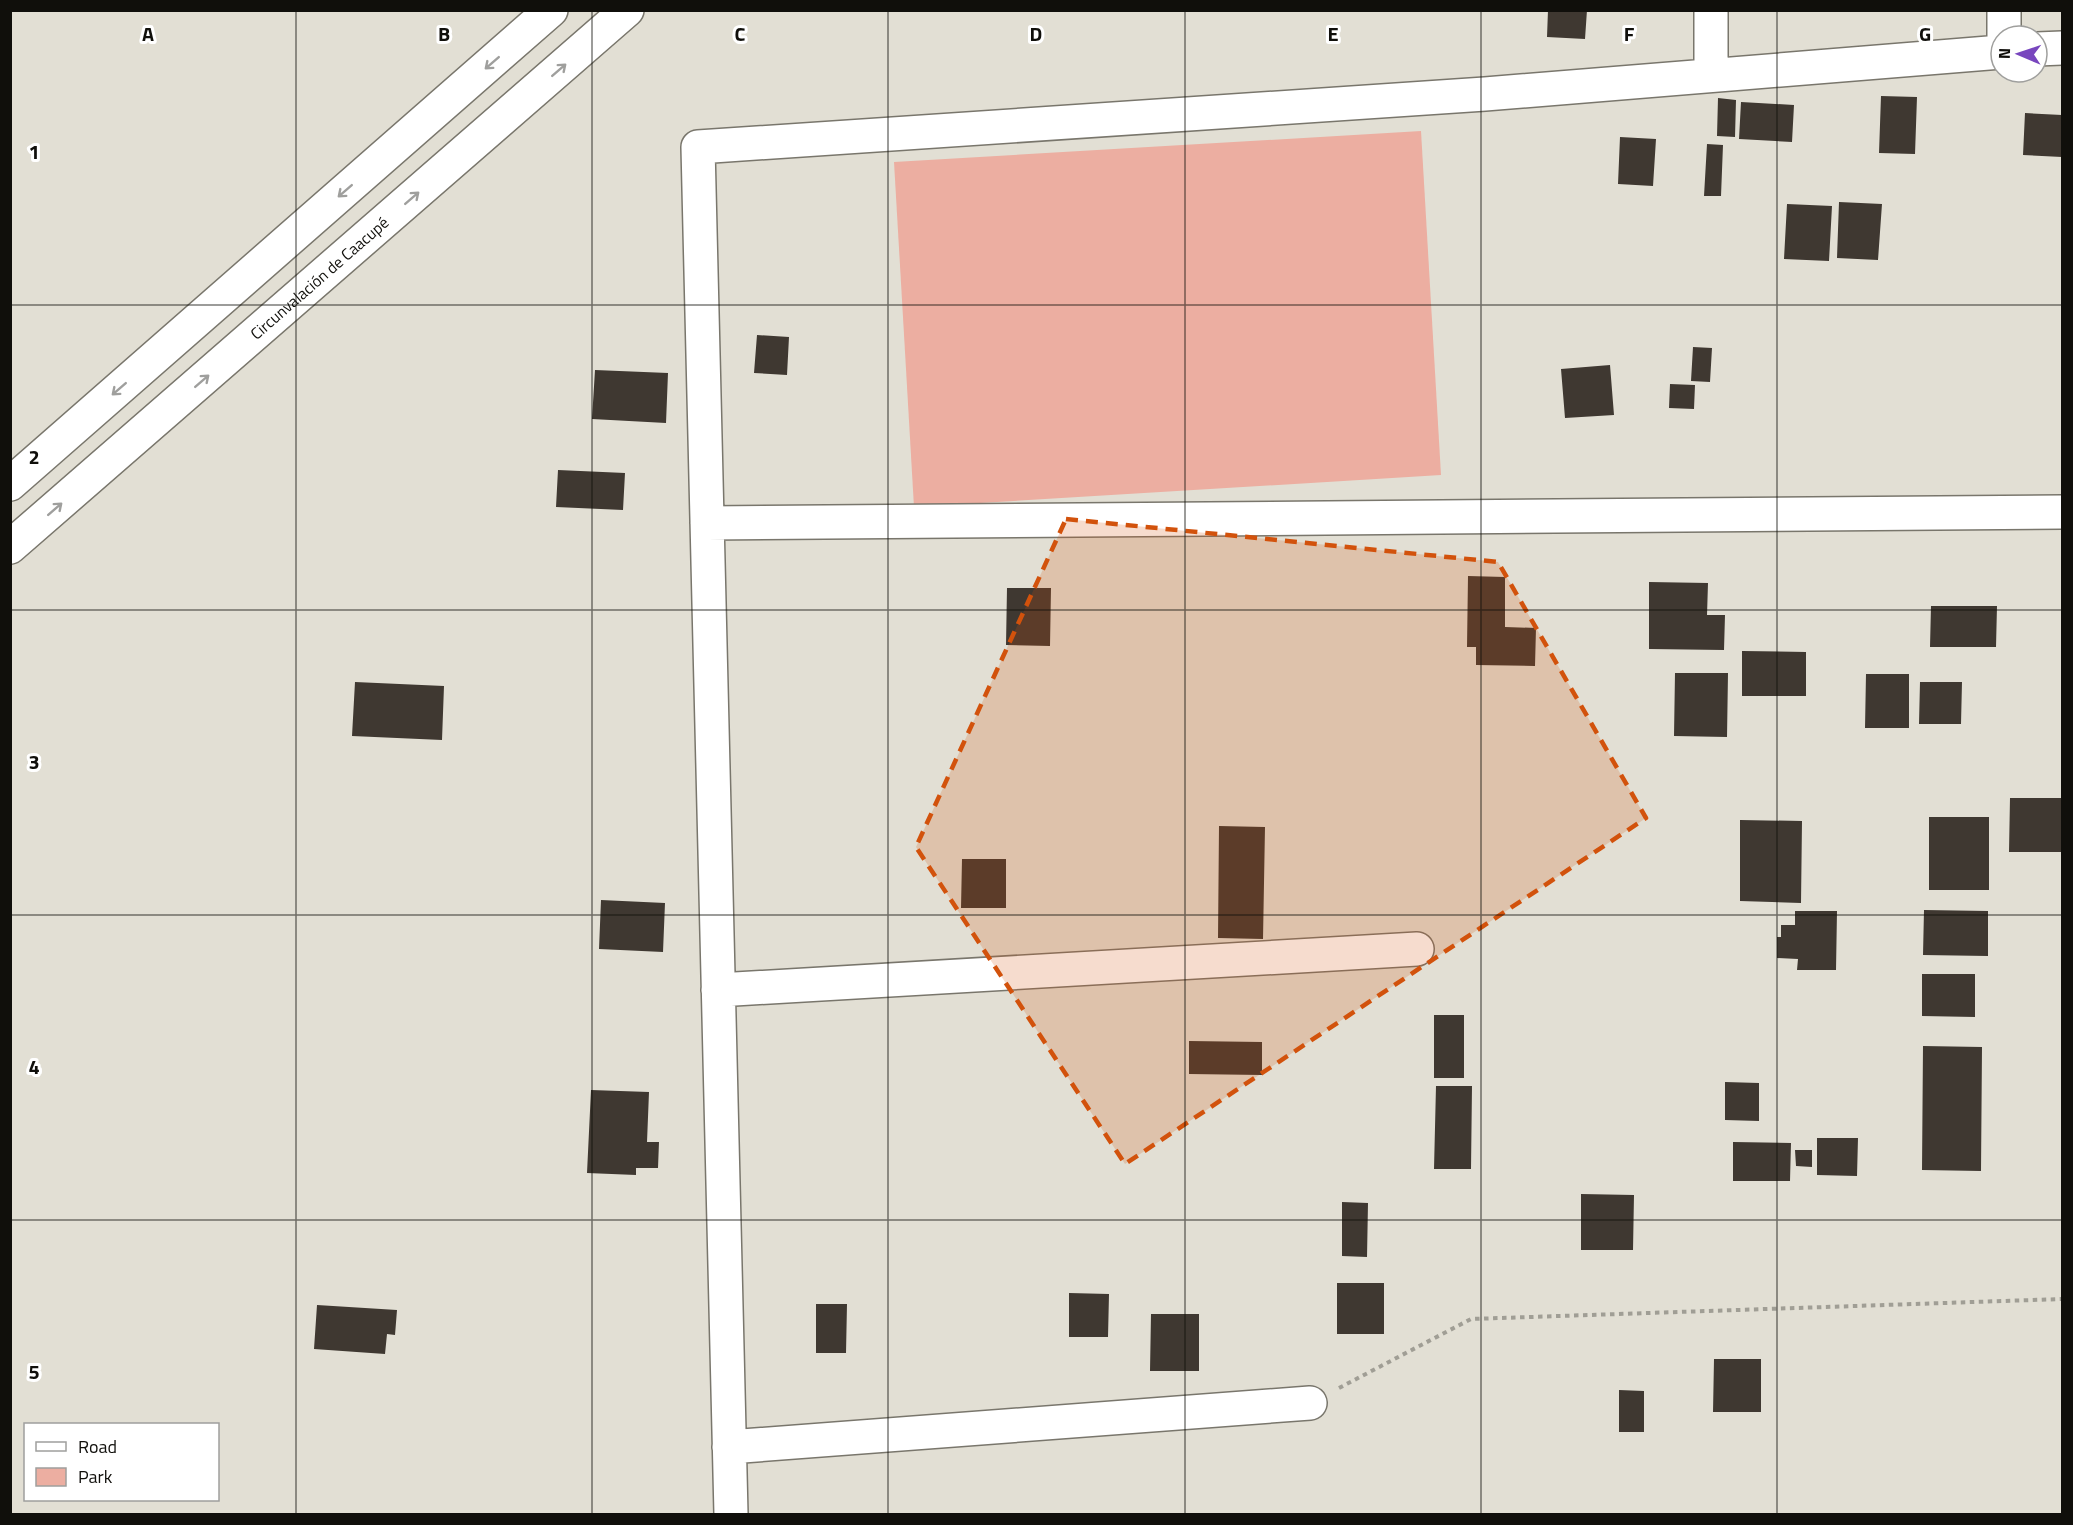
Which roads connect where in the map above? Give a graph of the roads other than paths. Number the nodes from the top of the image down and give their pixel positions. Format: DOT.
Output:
graph roads {
  1 [pos="551,10"];
  2 [pos="627,10"];
  3 [pos="1712,10"];
  4 [pos="1989,53"];
  5 [pos="1711,75"];
  6 [pos="10,484"];
  7 [pos="2062,512"];
  8 [pos="707,523"];
  9 [pos="10,547"];
  10 [pos="1416,950"];
  11 [pos="718,990"];
  12 [pos="1310,1403"];
  13 [pos="729,1447"];
  14 [pos="731,1515"];
  1 -- 6 [label="main road, one-way"];
  9 -- 2 [label="main road, Circunvalación de Caacupé, one-way"];
  3 -- 5 [label="main road"];
  4 -- 5 [label="main road"];
  5 -- 8 [label="main road"];
  7 -- 8 [label="main road"];
  8 -- 11 [label="main road"];
  10 -- 11 [label="main road"];
  11 -- 13 [label="main road"];
  12 -- 13 [label="main road"];
  13 -- 14 [label="main road"];
}
